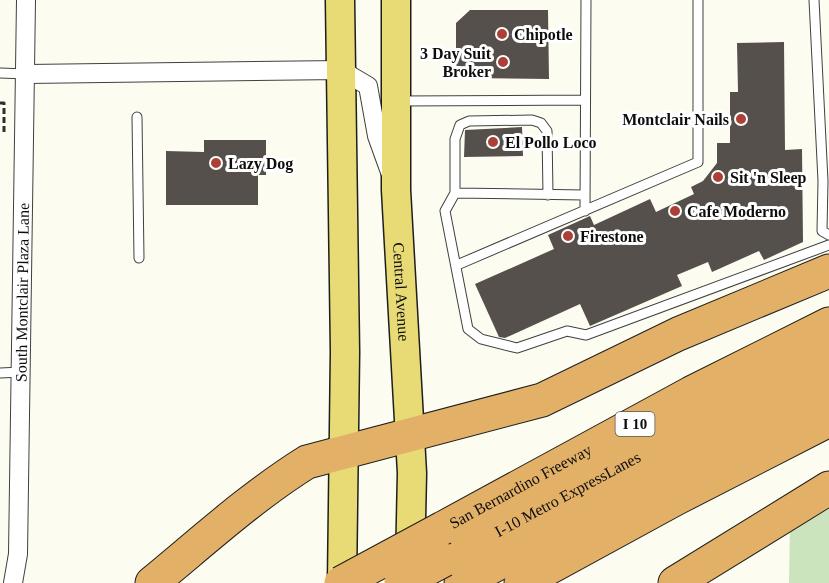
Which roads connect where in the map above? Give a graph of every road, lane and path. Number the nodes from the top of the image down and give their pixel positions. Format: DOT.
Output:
graph roads {
  1 [pos="26,0"];
  2 [pos="340,0"];
  3 [pos="396,0"];
  4 [pos="586,0"];
  5 [pos="698,0"];
  6 [pos="814,0"];
  7 [pos="340,70"];
  8 [pos="0,73"];
  9 [pos="27,74"];
  10 [pos="584,100"];
  11 [pos="395,101"];
  12 [pos="137,117"];
  13 [pos="396,190"];
  14 [pos="455,193"];
  15 [pos="548,195"];
  16 [pos="584,195"];
  17 [pos="585,211"];
  18 [pos="829,235"];
  19 [pos="829,245"];
  20 [pos="139,258"];
  21 [pos="457,265"];
  22 [pos="829,271"];
  23 [pos="829,324"];
  24 [pos="829,356"];
  25 [pos="22,372"];
  26 [pos="0,373"];
  27 [pos="829,389"];
  28 [pos="829,420"];
  29 [pos="410,434"];
  30 [pos="343,452"];
  31 [pos="829,488"];
  32 [pos="452,572"];
  33 [pos="13,583"];
  34 [pos="152,583"];
  35 [pos="342,583"];
  36 [pos="401,583"];
  37 [pos="409,583"];
  38 [pos="521,583"];
  39 [pos="675,583"];
  1 -- 9 [label="street, South Montclair Plaza Lane"];
  2 -- 7 [label="main road"];
  3 -- 11 [label="main road, Central Avenue"];
  4 -- 10 [label="lane"];
  5 -- 17 [label="lane"];
  6 -- 18 [label="lane"];
  7 -- 9 [label="street"];
  7 -- 13 [label="street"];
  7 -- 30 [label="main road"];
  8 -- 9 [label="lane"];
  9 -- 25 [label="street, South Montclair Plaza Lane"];
  10 -- 11 [label="lane"];
  10 -- 16 [label="lane"];
  11 -- 13 [label="main road, Central Avenue"];
  12 -- 20 [label="lane"];
  13 -- 29 [label="main road, Central Avenue"];
  14 -- 15 [label="lane"];
  14 -- 15 [label="lane"];
  14 -- 21 [label="lane"];
  15 -- 16 [label="lane"];
  16 -- 17 [label="lane"];
  17 -- 21 [label="lane"];
  19 -- 21 [label="lane"];
  22 -- 29 [label="highway"];
  23 -- 35 [label="highway, San Bernardino Freeway / I 10, bridge"];
  24 -- 32 [label="highway, I-10 Metro ExpressLanes"];
  25 -- 26 [label="lane"];
  25 -- 33 [label="street, South Montclair Plaza Lane"];
  27 -- 32 [label="highway, I-10 Metro ExpressLanes"];
  28 -- 38 [label="highway"];
  29 -- 30 [label="highway"];
  29 -- 37 [label="main road, Central Avenue"];
  30 -- 34 [label="highway"];
  30 -- 35 [label="main road"];
  31 -- 39 [label="highway"];
  32 -- 36 [label="highway, I-10 Metro ExpressLanes, bridge"];
}
